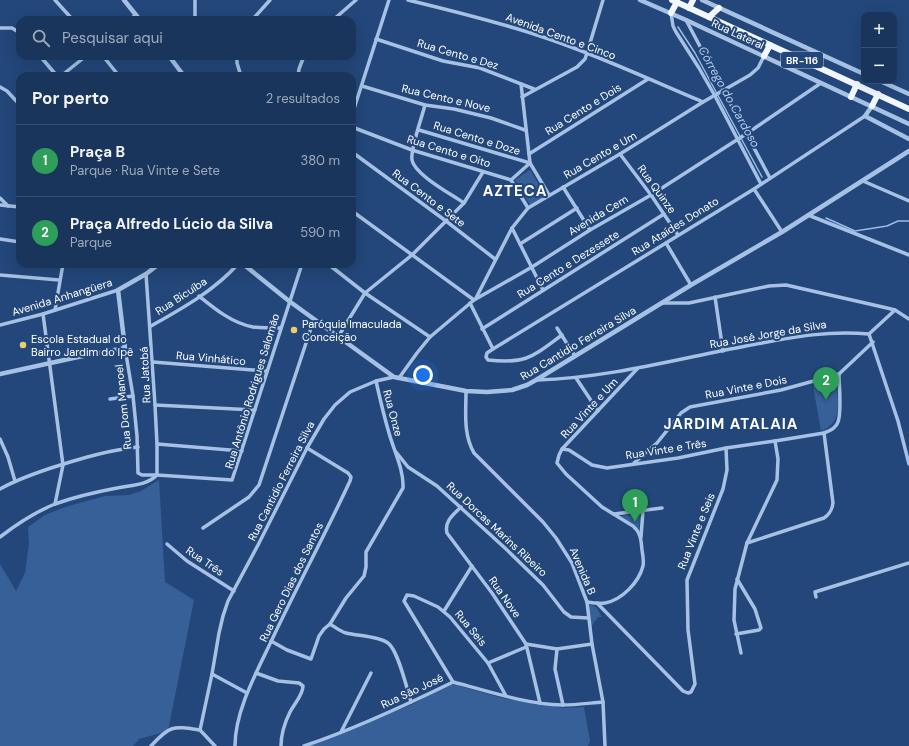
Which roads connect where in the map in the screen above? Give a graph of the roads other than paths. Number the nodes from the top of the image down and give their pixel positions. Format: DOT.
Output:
graph roads {
  1 [pos="55,0"];
  2 [pos="124,0"];
  3 [pos="195,0"];
  4 [pos="270,0"];
  5 [pos="356,0"];
  6 [pos="388,0"];
  7 [pos="408,0"];
  8 [pos="603,0"];
  9 [pos="641,0"];
  10 [pos="693,0"];
  11 [pos="702,0"];
  12 [pos="675,1"];
  13 [pos="689,8"];
  14 [pos="719,8"];
  15 [pos="671,13"];
  16 [pos="136,15"];
  17 [pos="69,16"];
  18 [pos="195,16"];
  19 [pos="256,16"];
  20 [pos="338,16"];
  21 [pos="709,17"];
  22 [pos="686,20"];
  23 [pos="0,28"];
  24 [pos="16,30"];
  25 [pos="376,39"];
  26 [pos="770,45"];
  27 [pos="587,53"];
  28 [pos="764,56"];
  29 [pos="43,60"];
  30 [pos="81,60"];
  31 [pos="106,60"];
  32 [pos="172,60"];
  33 [pos="237,60"];
  34 [pos="302,60"];
  35 [pos="54,72"];
  36 [pos="66,72"];
  37 [pos="116,72"];
  38 [pos="181,72"];
  39 [pos="240,72"];
  40 [pos="299,72"];
  41 [pos="861,73"];
  42 [pos="648,79"];
  43 [pos="821,83"];
  44 [pos="521,84"];
  45 [pos="857,84"];
  46 [pos="887,84"];
  47 [pos="362,86"];
  48 [pos="0,87"];
  49 [pos="534,89"];
  50 [pos="724,91"];
  51 [pos="878,94"];
  52 [pos="909,94"];
  53 [pos="715,96"];
  54 [pos="522,97"];
  55 [pos="851,97"];
  56 [pos="16,101"];
  57 [pos="909,101"];
  58 [pos="703,102"];
  59 [pos="356,103"];
  60 [pos="425,105"];
  61 [pos="872,106"];
  62 [pos="907,108"];
  63 [pos="865,116"];
  64 [pos="909,124"];
  65 [pos="356,129"];
  66 [pos="419,130"];
  67 [pos="525,130"];
  68 [pos="746,134"];
  69 [pos="909,139"];
  70 [pos="737,140"];
  71 [pos="412,150"];
  72 [pos="909,151"];
  73 [pos="529,154"];
  74 [pos="620,154"];
  75 [pos="356,155"];
  76 [pos="530,163"];
  77 [pos="483,172"];
  78 [pos="770,178"];
  79 [pos="511,180"];
  80 [pos="863,181"];
  81 [pos="761,184"];
  82 [pos="563,187"];
  83 [pos="754,188"];
  84 [pos="550,195"];
  85 [pos="650,195"];
  86 [pos="0,198"];
  87 [pos="909,201"];
  88 [pos="464,203"];
  89 [pos="0,205"];
  90 [pos="9,206"];
  91 [pos="16,207"];
  92 [pos="528,208"];
  93 [pos="577,208"];
  94 [pos="356,214"];
  95 [pos="664,214"];
  96 [pos="808,215"];
  97 [pos="446,221"];
  98 [pos="512,228"];
  99 [pos="590,230"];
  100 [pos="782,232"];
  101 [pos="678,235"];
  102 [pos="0,239"];
  103 [pos="16,241"];
  104 [pos="666,243"];
  105 [pos="520,244"];
  106 [pos="412,255"];
  107 [pos="909,256"];
  108 [pos="495,260"];
  109 [pos="532,267"];
  110 [pos="62,268"];
  111 [pos="150,268"];
  112 [pos="154,268"];
  113 [pos="234,268"];
  114 [pos="247,268"];
  115 [pos="301,268"];
  116 [pos="333,268"];
  117 [pos="148,273"];
  118 [pos="0,275"];
  119 [pos="60,280"];
  120 [pos="690,285"];
  121 [pos="118,290"];
  122 [pos="544,290"];
  123 [pos="365,293"];
  124 [pos="199,296"];
  125 [pos="715,297"];
  126 [pos="475,300"];
  127 [pos="289,301"];
  128 [pos="470,303"];
  129 [pos="661,303"];
  130 [pos="55,310"];
  131 [pos="895,310"];
  132 [pos="43,314"];
  133 [pos="314,319"];
  134 [pos="909,319"];
  135 [pos="0,325"];
  136 [pos="151,326"];
  137 [pos="281,328"];
  138 [pos="557,328"];
  139 [pos="482,329"];
  140 [pos="870,334"];
  141 [pos="562,336"];
  142 [pos="338,337"];
  143 [pos="430,337"];
  144 [pos="873,342"];
  145 [pos="125,348"];
  146 [pos="493,349"];
  147 [pos="723,351"];
  148 [pos="575,356"];
  149 [pos="153,362"];
  150 [pos="50,363"];
  151 [pos="638,368"];
  152 [pos="266,371"];
  153 [pos="0,374"];
  154 [pos="839,374"];
  155 [pos="397,378"];
  156 [pos="576,378"];
  157 [pos="536,380"];
  158 [pos="376,381"];
  159 [pos="466,391"];
  160 [pos="133,396"];
  161 [pos="110,399"];
  162 [pos="156,405"];
  163 [pos="254,410"];
  164 [pos="598,411"];
  165 [pos="824,433"];
  166 [pos="0,439"];
  167 [pos="775,442"];
  168 [pos="157,444"];
  169 [pos="138,447"];
  170 [pos="307,448"];
  171 [pos="394,448"];
  172 [pos="726,448"];
  173 [pos="562,449"];
  174 [pos="242,451"];
  175 [pos="633,464"];
  176 [pos="909,464"];
  177 [pos="62,465"];
  178 [pos="139,474"];
  179 [pos="157,475"];
  180 [pos="15,480"];
  181 [pos="0,489"];
  182 [pos="55,504"];
  183 [pos="461,507"];
  184 [pos="662,508"];
  185 [pos="643,510"];
  186 [pos="613,515"];
  187 [pos="203,528"];
  188 [pos="0,537"];
  189 [pos="641,538"];
  190 [pos="747,543"];
  191 [pos="166,544"];
  192 [pos="909,563"];
  193 [pos="472,566"];
  194 [pos="737,579"];
  195 [pos="234,591"];
  196 [pos="816,597"];
  197 [pos="587,602"];
  198 [pos="597,603"];
  199 [pos="444,611"];
  200 [pos="588,618"];
  201 [pos="330,624"];
  202 [pos="736,634"];
  203 [pos="271,642"];
  204 [pos="592,644"];
  205 [pos="526,646"];
  206 [pos="557,649"];
  207 [pos="741,653"];
  208 [pos="488,663"];
  209 [pos="256,673"];
  210 [pos="371,673"];
  211 [pos="212,674"];
  212 [pos="453,682"];
  213 [pos="247,693"];
  214 [pos="506,696"];
  215 [pos="411,702"];
  216 [pos="603,702"];
  217 [pos="540,703"];
  218 [pos="563,705"];
  219 [pos="200,730"];
  220 [pos="341,732"];
  221 [pos="151,746"];
  222 [pos="215,746"];
  223 [pos="235,746"];
  224 [pos="281,746"];
  225 [pos="304,746"];
  226 [pos="605,746"];
  1 -- 17 [label="street"];
  2 -- 16 [label="street"];
  3 -- 18 [label="street"];
  4 -- 19 [label="street"];
  5 -- 20 [label="street"];
  6 -- 25 [label="street"];
  7 -- 27 [label="street, Avenida Cento e Cinco"];
  8 -- 27 [label="street"];
  9 -- 15 [label="street, Rua Lateral"];
  10 -- 13 [label="highway"];
  11 -- 14 [label="street"];
  12 -- 13 [label="highway, BR-116"];
  12 -- 15 [label="highway"];
  13 -- 21 [label="highway, BR-116"];
  14 -- 21 [label="highway"];
  14 -- 41 [label="street"];
  15 -- 22 [label="street, Rua Lateral"];
  15 -- 53 [label="street"];
  21 -- 26 [label="highway, BR-116"];
  22 -- 28 [label="street, Rua Lateral"];
  22 -- 50 [label="street"];
  23 -- 24 [label="street"];
  25 -- 44 [label="street, Rua Cento e Dez"];
  25 -- 47 [label="street"];
  26 -- 28 [label="highway"];
  26 -- 45 [label="highway, BR-116"];
  27 -- 42 [label="street, Avenida Cento e Cinco"];
  27 -- 49 [label="street"];
  28 -- 43 [label="street, Rua Lateral"];
  28 -- 50 [label="street, Rua Cento e Um"];
  29 -- 35 [label="street"];
  30 -- 36 [label="street"];
  31 -- 37 [label="street"];
  32 -- 38 [label="street"];
  33 -- 39 [label="street"];
  34 -- 40 [label="street"];
  42 -- 58 [label="street, Avenida Cento e Cinco"];
  42 -- 73 [label="street, Rua Cento e Dois"];
  43 -- 55 [label="street, Rua Lateral"];
  43 -- 68 [label="street, Avenida Cem"];
  44 -- 49 [label="street, Rua Cento e Dez"];
  44 -- 54 [label="street"];
  45 -- 51 [label="highway, BR-116"];
  45 -- 55 [label="highway"];
  46 -- 52 [label="street"];
  47 -- 59 [label="street"];
  47 -- 60 [label="street, Rua Cento e Nove"];
  48 -- 56 [label="street"];
  49 -- 54 [label="street"];
  50 -- 53 [label="street, Rua Cento e Um"];
  50 -- 68 [label="street"];
  51 -- 61 [label="highway"];
  51 -- 62 [label="highway, BR-116"];
  53 -- 58 [label="street, Rua Cento e Um"];
  53 -- 70 [label="street"];
  54 -- 67 [label="street"];
  55 -- 61 [label="street, Rua Lateral"];
  57 -- 62 [label="highway"];
  58 -- 74 [label="street, Rua Cento e Um"];
  60 -- 66 [label="street"];
  60 -- 67 [label="street, Rua Cento e Nove"];
  61 -- 63 [label="street, Rua Ataídes Donato"];
  61 -- 64 [label="street, Rua Lateral"];
  63 -- 69 [label="street"];
  63 -- 78 [label="street, Rua Ataídes Donato"];
  65 -- 71 [label="street, Rua Cento e Oito"];
  66 -- 71 [label="street"];
  66 -- 76 [label="street, Rua Cento e Doze"];
  67 -- 73 [label="street"];
  68 -- 70 [label="street, Avenida Cem"];
  68 -- 78 [label="street"];
  70 -- 81 [label="street"];
  70 -- 85 [label="street, Avenida Cem"];
  71 -- 77 [label="street, Rua Cento e Oito"];
  71 -- 88 [label="street"];
  72 -- 80 [label="street, Rua Cantidio Ferreira Silva"];
  73 -- 76 [label="street"];
  74 -- 82 [label="street, Rua Cento e Um"];
  74 -- 85 [label="street, Rua Quinze"];
  75 -- 97 [label="street, Rua Cento e Sete"];
  76 -- 79 [label="street"];
  76 -- 84 [label="street"];
  77 -- 79 [label="street, Rua Cento e Oito"];
  77 -- 88 [label="street"];
  78 -- 81 [label="street, Rua Ataídes Donato"];
  79 -- 92 [label="street"];
  80 -- 87 [label="street"];
  80 -- 96 [label="street, Rua Cantidio Ferreira Silva"];
  81 -- 83 [label="street, Rua Ataídes Donato"];
  82 -- 84 [label="street, Rua Cento e Um"];
  82 -- 93 [label="street"];
  83 -- 100 [label="street"];
  83 -- 101 [label="street, Rua Ataídes Donato"];
  84 -- 92 [label="street, Rua Cento e Um"];
  85 -- 95 [label="street, Rua Quinze"];
  85 -- 99 [label="street, Avenida Cem"];
  86 -- 90 [label="street"];
  88 -- 97 [label="street"];
  89 -- 90 [label="street"];
  90 -- 91 [label="street"];
  92 -- 98 [label="street, Rua Cento e Um"];
  93 -- 99 [label="street"];
  93 -- 105 [label="street"];
  94 -- 106 [label="street"];
  95 -- 101 [label="street, Rua Quinze"];
  95 -- 122 [label="street, Rua Cento e Dezessete"];
  96 -- 100 [label="street, Rua Cantidio Ferreira Silva"];
  96 -- 107 [label="street"];
  97 -- 106 [label="street"];
  97 -- 108 [label="street, Rua Cento e Sete"];
  98 -- 105 [label="street"];
  98 -- 108 [label="street, Rua Cento e Um"];
  99 -- 109 [label="street, Avenida Cem"];
  100 -- 120 [label="street, Rua Cantidio Ferreira Silva"];
  101 -- 104 [label="street, Rua Ataídes Donato"];
  102 -- 103 [label="street"];
  104 -- 120 [label="street"];
  104 -- 146 [label="street, Rua Ataídes Donato"];
  105 -- 109 [label="street"];
  106 -- 123 [label="street"];
  106 -- 126 [label="street"];
  108 -- 126 [label="street, Rua Cento e Um"];
  109 -- 122 [label="street"];
  109 -- 126 [label="street, Avenida Cem"];
  110 -- 119 [label="street"];
  111 -- 117 [label="street, Rua Jatobá"];
  112 -- 117 [label="street, Avenida Anhangüera"];
  113 -- 124 [label="street, Rua Bicuíba"];
  114 -- 127 [label="street"];
  115 -- 127 [label="street, Rua Antônio Rodrigues Salomão"];
  116 -- 123 [label="street"];
  117 -- 121 [label="street, Avenida Anhangüera"];
  117 -- 136 [label="street, Rua Jatobá"];
  118 -- 119 [label="street"];
  119 -- 130 [label="street"];
  120 -- 129 [label="street, Rua Cantidio Ferreira Silva"];
  121 -- 130 [label="street, Avenida Anhangüera"];
  121 -- 145 [label="street, Rua Dom Manoel"];
  122 -- 139 [label="street, Rua Cento e Dezessete"];
  123 -- 142 [label="street"];
  123 -- 143 [label="street"];
  124 -- 136 [label="street, Rua Bicuíba"];
  124 -- 137 [label="street"];
  125 -- 129 [label="street"];
  125 -- 131 [label="street"];
  125 -- 147 [label="street"];
  126 -- 128 [label="street, Avenida Cem"];
  127 -- 133 [label="street"];
  127 -- 137 [label="street, Rua Antônio Rodrigues Salomão"];
  128 -- 139 [label="street"];
  128 -- 143 [label="street, Avenida Cem"];
  129 -- 148 [label="street, Rua Cantidio Ferreira Silva"];
  130 -- 132 [label="street, Avenida Anhangüera"];
  131 -- 134 [label="street"];
  131 -- 140 [label="street"];
  132 -- 135 [label="street, Avenida Anhangüera"];
  132 -- 150 [label="street"];
  133 -- 142 [label="street"];
  133 -- 187 [label="street"];
  136 -- 149 [label="street, Rua Jatobá"];
  137 -- 152 [label="street, Rua Antônio Rodrigues Salomão"];
  138 -- 141 [label="street"];
  139 -- 146 [label="street"];
  140 -- 144 [label="street"];
  140 -- 147 [label="street, Rua José Jorge da Silva"];
  141 -- 146 [label="street, Rua Ataídes Donato"];
  141 -- 148 [label="street"];
  142 -- 155 [label="street"];
  143 -- 155 [label="street, Avenida Cem"];
  144 -- 154 [label="street, Rua Vinte e Dois"];
  144 -- 176 [label="street"];
  145 -- 150 [label="street"];
  145 -- 160 [label="street, Rua Dom Manoel"];
  147 -- 151 [label="street, Rua José Jorge da Silva"];
  148 -- 157 [label="street, Rua Cantidio Ferreira Silva"];
  149 -- 152 [label="street, Rua Vinhático"];
  149 -- 162 [label="street, Rua Jatobá"];
  150 -- 153 [label="street"];
  150 -- 177 [label="street"];
  151 -- 156 [label="street, Rua José Jorge da Silva"];
  151 -- 164 [label="street, Rua Vinte e Um"];
  152 -- 163 [label="street, Rua Antônio Rodrigues Salomão"];
  154 -- 165 [label="street"];
  154 -- 175 [label="street, Rua Vinte e Dois"];
  155 -- 158 [label="street, Rua Cantidio Ferreira Silva"];
  155 -- 159 [label="street, Rua Cantidio Ferreira Silva"];
  156 -- 157 [label="street, Rua José Jorge da Silva"];
  156 -- 164 [label="street"];
  157 -- 159 [label="street, Rua Cantidio Ferreira Silva"];
  158 -- 170 [label="street, Rua Cantidio Ferreira Silva"];
  158 -- 171 [label="street, Rua Onze"];
  159 -- 197 [label="street, Avenida B"];
  160 -- 161 [label="street"];
  160 -- 169 [label="street, Rua Dom Manoel"];
  162 -- 163 [label="street"];
  162 -- 168 [label="street, Rua Jatobá"];
  163 -- 174 [label="street, Rua Antônio Rodrigues Salomão"];
  164 -- 173 [label="street, Rua Vinte e Um"];
  165 -- 167 [label="street, Rua Vinte e Três"];
  165 -- 190 [label="street"];
  166 -- 180 [label="street"];
  167 -- 172 [label="street, Rua Vinte e Três"];
  167 -- 190 [label="street"];
  168 -- 174 [label="street"];
  168 -- 179 [label="street, Rua Jatobá"];
  169 -- 177 [label="street"];
  169 -- 178 [label="street, Rua Dom Manoel"];
  170 -- 195 [label="street, Rua Cantidio Ferreira Silva"];
  170 -- 203 [label="street, Rua Gero Dias dos Santos"];
  171 -- 183 [label="street, Rua Dorcas Marins Ribeiro"];
  171 -- 201 [label="street, Rua Onze"];
  172 -- 175 [label="street, Rua Vinte e Três"];
  172 -- 198 [label="street, Rua Vinte e Seis"];
  173 -- 175 [label="street, Rua Vinte e Três"];
  173 -- 186 [label="street, Rua Vinte e Um"];
  174 -- 179 [label="street, Rua Antônio Rodrigues Salomão"];
  177 -- 180 [label="street"];
  177 -- 182 [label="street"];
  178 -- 179 [label="street, Rua Antônio Rodrigues Salomão"];
  179 -- 182 [label="street"];
  180 -- 181 [label="street"];
  182 -- 188 [label="street"];
  183 -- 193 [label="street, Rua Nove"];
  183 -- 200 [label="street, Rua Dorcas Marins Ribeiro"];
  184 -- 185 [label="street"];
  185 -- 186 [label="street"];
  185 -- 189 [label="street"];
  186 -- 189 [label="street"];
  189 -- 198 [label="street"];
  190 -- 194 [label="street"];
  191 -- 195 [label="street, Rua Três"];
  192 -- 196 [label="street"];
  193 -- 199 [label="street"];
  193 -- 205 [label="street, Rua Nove"];
  194 -- 202 [label="street"];
  194 -- 202 [label="street"];
  195 -- 211 [label="street, Rua Cantidio Ferreira Silva"];
  197 -- 198 [label="street"];
  197 -- 200 [label="street, Avenida B"];
  199 -- 208 [label="street, Rua Seis"];
  199 -- 212 [label="street, Rua Seis"];
  200 -- 204 [label="street, Avenida B"];
  201 -- 203 [label="street, Rua Onze"];
  201 -- 215 [label="street"];
  202 -- 207 [label="street"];
  203 -- 209 [label="street, Rua Gero Dias dos Santos"];
  204 -- 206 [label="street"];
  204 -- 216 [label="street, Avenida B"];
  205 -- 206 [label="street"];
  205 -- 208 [label="street"];
  205 -- 217 [label="street, Rua Nove"];
  206 -- 218 [label="street"];
  208 -- 214 [label="street, Rua Seis"];
  209 -- 213 [label="street, Rua Gero Dias dos Santos"];
  209 -- 224 [label="street"];
  210 -- 220 [label="street"];
  211 -- 213 [label="street"];
  211 -- 219 [label="street, Rua Cantidio Ferreira Silva"];
  212 -- 214 [label="street, Rua São José"];
  212 -- 215 [label="street, Rua São José"];
  213 -- 223 [label="street, Rua Gero Dias dos Santos"];
  214 -- 217 [label="street, Rua São José"];
  215 -- 220 [label="street, Rua São José"];
  216 -- 218 [label="street, Rua São José"];
  216 -- 226 [label="street, Avenida B"];
  217 -- 218 [label="street, Rua São José"];
  219 -- 221 [label="street"];
  219 -- 222 [label="street"];
  220 -- 225 [label="street, Rua São José"];
}
